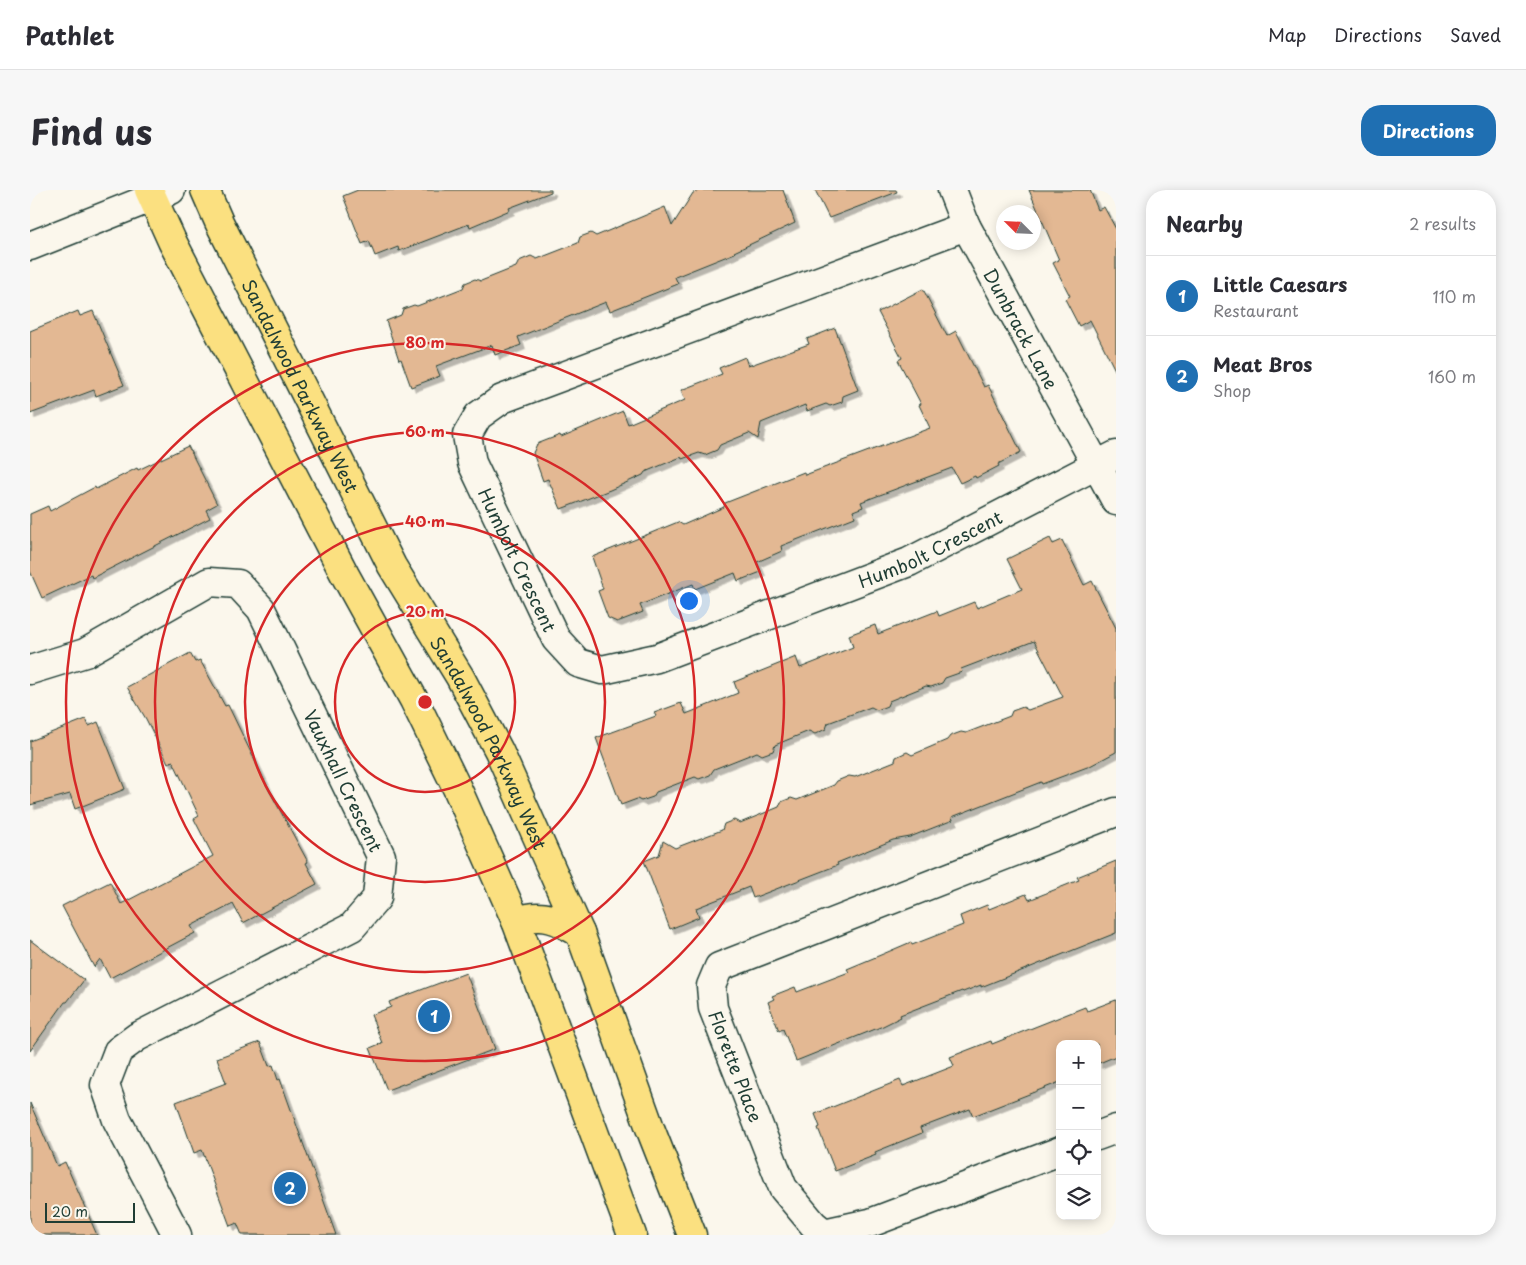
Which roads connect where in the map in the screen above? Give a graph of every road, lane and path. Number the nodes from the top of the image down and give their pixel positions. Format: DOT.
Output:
graph roads {
  1 [pos="205,190"];
  2 [pos="952,190"];
  3 [pos="157,193"];
  4 [pos="966,226"];
  5 [pos="30,246"];
  6 [pos="1107,460"];
  7 [pos="1116,501"];
  8 [pos="30,670"];
  9 [pos="1116,812"];
  10 [pos="516,921"];
  11 [pos="580,933"];
  12 [pos="1116,1129"];
  13 [pos="1101,1135"];
  14 [pos="1056,1153"];
  15 [pos="177,1235"];
  16 [pos="632,1235"];
  17 [pos="692,1235"];
  1 -- 11 [label="main road, Sandalwood Parkway West"];
  2 -- 4 [label="street, Dunbrack Lane"];
  3 -- 5 [label="street"];
  3 -- 10 [label="main road"];
  4 -- 6 [label="street, Dunbrack Lane"];
  4 -- 6 [label="street, Humbolt Crescent"];
  6 -- 7 [label="street"];
  8 -- 15 [label="street, Vauxhall Crescent"];
  9 -- 14 [label="street, Florette Place"];
  10 -- 11 [label="main road"];
  10 -- 16 [label="main road"];
  11 -- 17 [label="main road, Sandalwood Parkway West"];
  12 -- 13 [label="street"];
}
